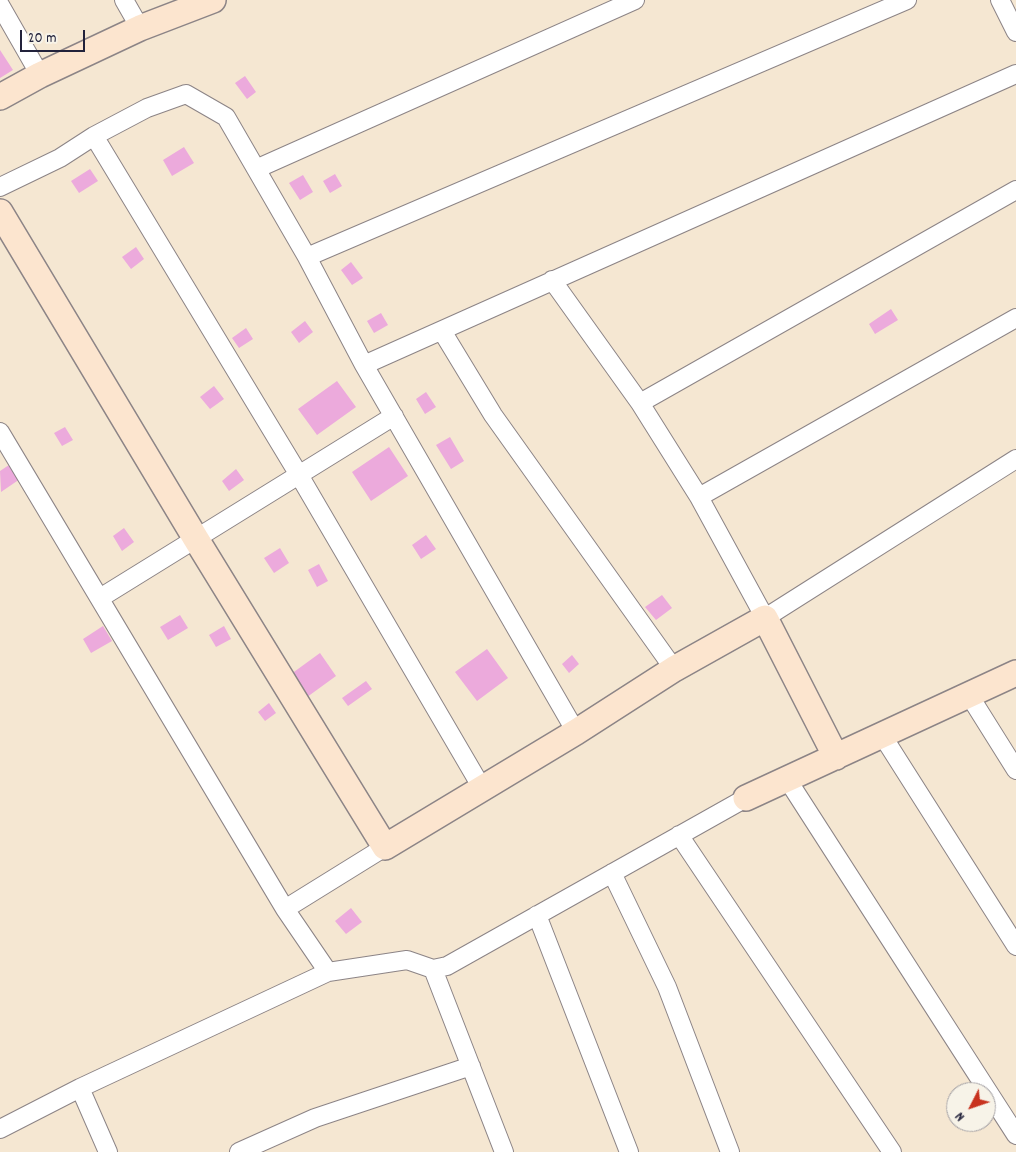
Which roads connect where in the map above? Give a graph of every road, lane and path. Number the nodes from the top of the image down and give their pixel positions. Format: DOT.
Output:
graph roads {
  1 [pos="124,0"];
  2 [pos="213,0"];
  3 [pos="635,0"];
  4 [pos="907,0"];
  5 [pos="1000,0"];
  6 [pos="0,5"];
  7 [pos="140,28"];
  8 [pos="1016,32"];
  9 [pos="1016,74"];
  10 [pos="40,75"];
  11 [pos="0,97"];
  12 [pos="94,136"];
  13 [pos="256,168"];
  14 [pos="0,187"];
  15 [pos="1016,190"];
  16 [pos="0,212"];
  17 [pos="307,258"];
  18 [pos="552,280"];
  19 [pos="1016,318"];
  20 [pos="442,330"];
  21 [pos="364,365"];
  22 [pos="640,403"];
  23 [pos="394,416"];
  24 [pos="0,432"];
  25 [pos="1016,459"];
  26 [pos="299,475"];
  27 [pos="699,497"];
  28 [pos="196,539"];
  29 [pos="100,598"];
  30 [pos="765,618"];
  31 [pos="674,669"];
  32 [pos="1016,673"];
  33 [pos="968,695"];
  34 [pos="576,732"];
  35 [pos="882,735"];
  36 [pos="836,757"];
  37 [pos="1016,770"];
  38 [pos="787,779"];
  39 [pos="482,788"];
  40 [pos="746,798"];
  41 [pos="679,835"];
  42 [pos="385,847"];
  43 [pos="612,873"];
  44 [pos="285,909"];
  45 [pos="538,915"];
  46 [pos="1016,946"];
  47 [pos="432,969"];
  48 [pos="328,972"];
  49 [pos="471,1066"];
  50 [pos="80,1088"];
  51 [pos="0,1129"];
  52 [pos="1016,1135"];
  53 [pos="108,1152"];
  54 [pos="239,1152"];
  55 [pos="504,1152"];
  56 [pos="629,1152"];
  57 [pos="730,1152"];
  58 [pos="892,1152"];
  1 -- 7 [label="street"];
  2 -- 7 [label="street"];
  3 -- 13 [label="street"];
  4 -- 17 [label="street"];
  5 -- 8 [label="street"];
  6 -- 10 [label="street"];
  7 -- 10 [label="street"];
  9 -- 18 [label="street"];
  10 -- 11 [label="street"];
  12 -- 13 [label="street"];
  12 -- 14 [label="street"];
  12 -- 26 [label="street"];
  13 -- 17 [label="street"];
  15 -- 22 [label="street"];
  16 -- 28 [label="street"];
  17 -- 21 [label="street"];
  18 -- 20 [label="street"];
  18 -- 22 [label="street"];
  19 -- 27 [label="street"];
  20 -- 21 [label="street"];
  20 -- 31 [label="street"];
  21 -- 23 [label="street"];
  22 -- 27 [label="street"];
  23 -- 26 [label="street"];
  23 -- 34 [label="street"];
  24 -- 29 [label="street"];
  25 -- 30 [label="street"];
  26 -- 28 [label="street"];
  26 -- 39 [label="street"];
  27 -- 30 [label="street"];
  28 -- 29 [label="street"];
  28 -- 42 [label="street"];
  29 -- 44 [label="street"];
  30 -- 31 [label="street"];
  30 -- 36 [label="street"];
  31 -- 34 [label="street"];
  32 -- 33 [label="street"];
  33 -- 35 [label="street"];
  33 -- 37 [label="street"];
  34 -- 39 [label="street"];
  35 -- 36 [label="street"];
  35 -- 46 [label="street"];
  36 -- 38 [label="street"];
  38 -- 40 [label="street"];
  38 -- 52 [label="street"];
  39 -- 42 [label="street"];
  40 -- 41 [label="street"];
  41 -- 43 [label="street"];
  41 -- 58 [label="street"];
  42 -- 44 [label="street"];
  43 -- 45 [label="street"];
  43 -- 57 [label="street"];
  44 -- 48 [label="street"];
  45 -- 47 [label="street"];
  45 -- 56 [label="street"];
  47 -- 48 [label="street"];
  47 -- 49 [label="street"];
  48 -- 50 [label="street"];
  49 -- 54 [label="street"];
  49 -- 55 [label="street"];
  50 -- 51 [label="street"];
  50 -- 53 [label="street"];
}
